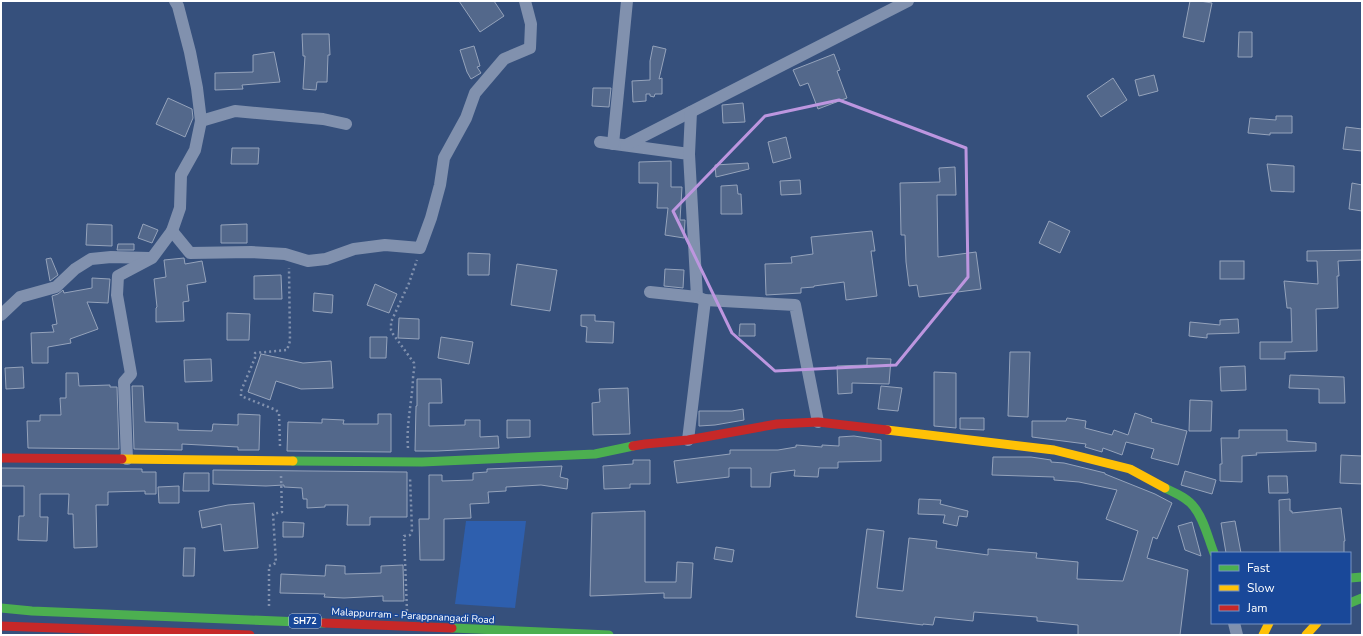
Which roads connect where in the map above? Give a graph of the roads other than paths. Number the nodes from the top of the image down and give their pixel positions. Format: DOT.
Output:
graph roads {
  1 [pos="175,1"];
  2 [pos="525,1"];
  3 [pos="626,1"];
  4 [pos="908,1"];
  5 [pos="691,112"];
  6 [pos="201,121"];
  7 [pos="346,124"];
  8 [pos="600,142"];
  9 [pos="613,144"];
  10 [pos="626,146"];
  11 [pos="689,154"];
  12 [pos="172,231"];
  13 [pos="152,258"];
  14 [pos="650,292"];
  15 [pos="701,299"];
  16 [pos="1,315"];
  17 [pos="818,422"];
  18 [pos="688,440"];
  19 [pos="1,458"];
  20 [pos="127,459"];
  21 [pos="1214,552"];
  22 [pos="1362,577"];
  23 [pos="1351,578"];
  24 [pos="1362,598"];
  25 [pos="1351,603"];
  26 [pos="1,608"];
  27 [pos="1234,624"];
  28 [pos="1268,624"];
  29 [pos="1316,624"];
  30 [pos="1,626"];
  31 [pos="250,635"];
  32 [pos="609,635"];
  33 [pos="1237,635"];
  34 [pos="1263,635"];
  35 [pos="1306,635"];
  1 -- 6 [label="street"];
  2 -- 12 [label="street"];
  3 -- 9 [label="street"];
  4 -- 5 [label="street"];
  5 -- 10 [label="street"];
  5 -- 11 [label="street"];
  6 -- 7 [label="street"];
  6 -- 12 [label="street"];
  8 -- 9 [label="street"];
  9 -- 10 [label="street"];
  10 -- 11 [label="street"];
  11 -- 15 [label="street"];
  12 -- 13 [label="street"];
  13 -- 16 [label="street"];
  13 -- 20 [label="street"];
  14 -- 15 [label="street"];
  15 -- 17 [label="street"];
  15 -- 18 [label="street"];
  17 -- 18 [label="main road"];
  17 -- 21 [label="main road"];
  18 -- 20 [label="main road"];
  19 -- 20 [label="main road"];
  22 -- 23 [label="main road"];
  24 -- 25 [label="main road"];
  26 -- 32 [label="main road, Malappurram - Parappnangadi Road / SH72"];
  27 -- 33 [label="street"];
  28 -- 34 [label="main road"];
  29 -- 35 [label="main road"];
  30 -- 31 [label="main road"];
}
